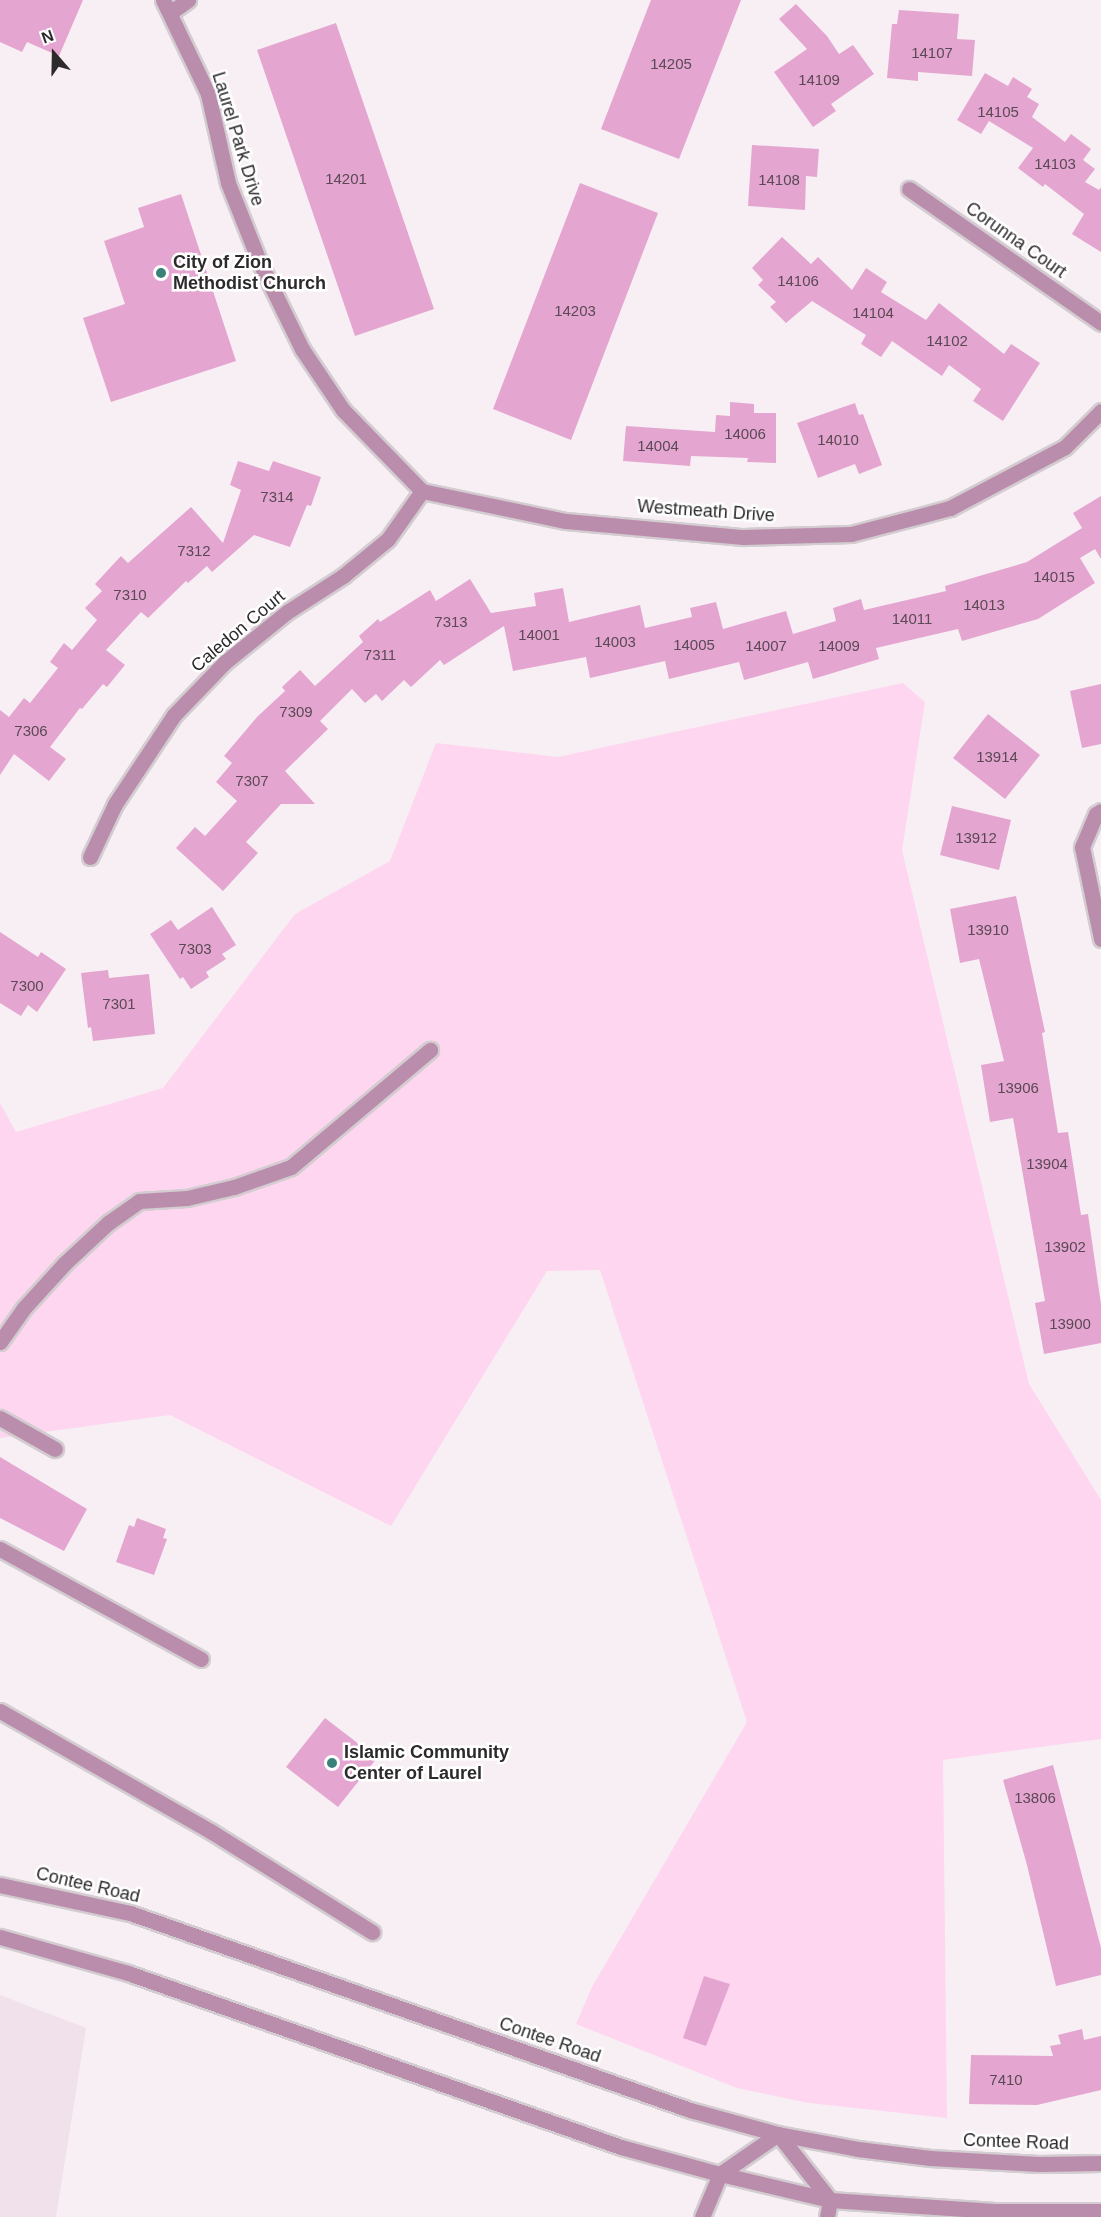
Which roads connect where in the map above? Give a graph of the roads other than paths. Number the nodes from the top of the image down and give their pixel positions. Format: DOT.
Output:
graph roads {
  1 [pos="188,0"];
  2 [pos="167,6"];
  3 [pos="909,189"];
  4 [pos="1101,323"];
  5 [pos="1101,411"];
  6 [pos="422,491"];
  7 [pos="1101,811"];
  8 [pos="90,857"];
  9 [pos="1101,939"];
  10 [pos="430,1050"];
  11 [pos="0,1342"];
  12 [pos="0,1418"];
  13 [pos="55,1449"];
  14 [pos="0,1549"];
  15 [pos="201,1659"];
  16 [pos="0,1711"];
  17 [pos="0,1886"];
  18 [pos="372,1932"];
  19 [pos="0,1937"];
  20 [pos="778,2134"];
  21 [pos="1101,2163"];
  22 [pos="720,2174"];
  23 [pos="830,2200"];
  24 [pos="1101,2211"];
  25 [pos="702,2217"];
  26 [pos="827,2217"];
  1 -- 2 [label="street"];
  2 -- 6 [label="street, Laurel Park Drive"];
  3 -- 4 [label="street, Corunna Court"];
  5 -- 6 [label="street, Westmeath Drive"];
  6 -- 8 [label="street, Caledon Court"];
  7 -- 9 [label="street"];
  10 -- 11 [label="street"];
  12 -- 13 [label="street"];
  14 -- 15 [label="street"];
  16 -- 18 [label="street"];
  17 -- 20 [label="street, Contee Road"];
  19 -- 22 [label="street"];
  20 -- 21 [label="street, Contee Road"];
  20 -- 22 [label="street"];
  20 -- 23 [label="street"];
  22 -- 23 [label="street"];
  22 -- 25 [label="street"];
  23 -- 24 [label="street"];
  23 -- 26 [label="street"];
}
